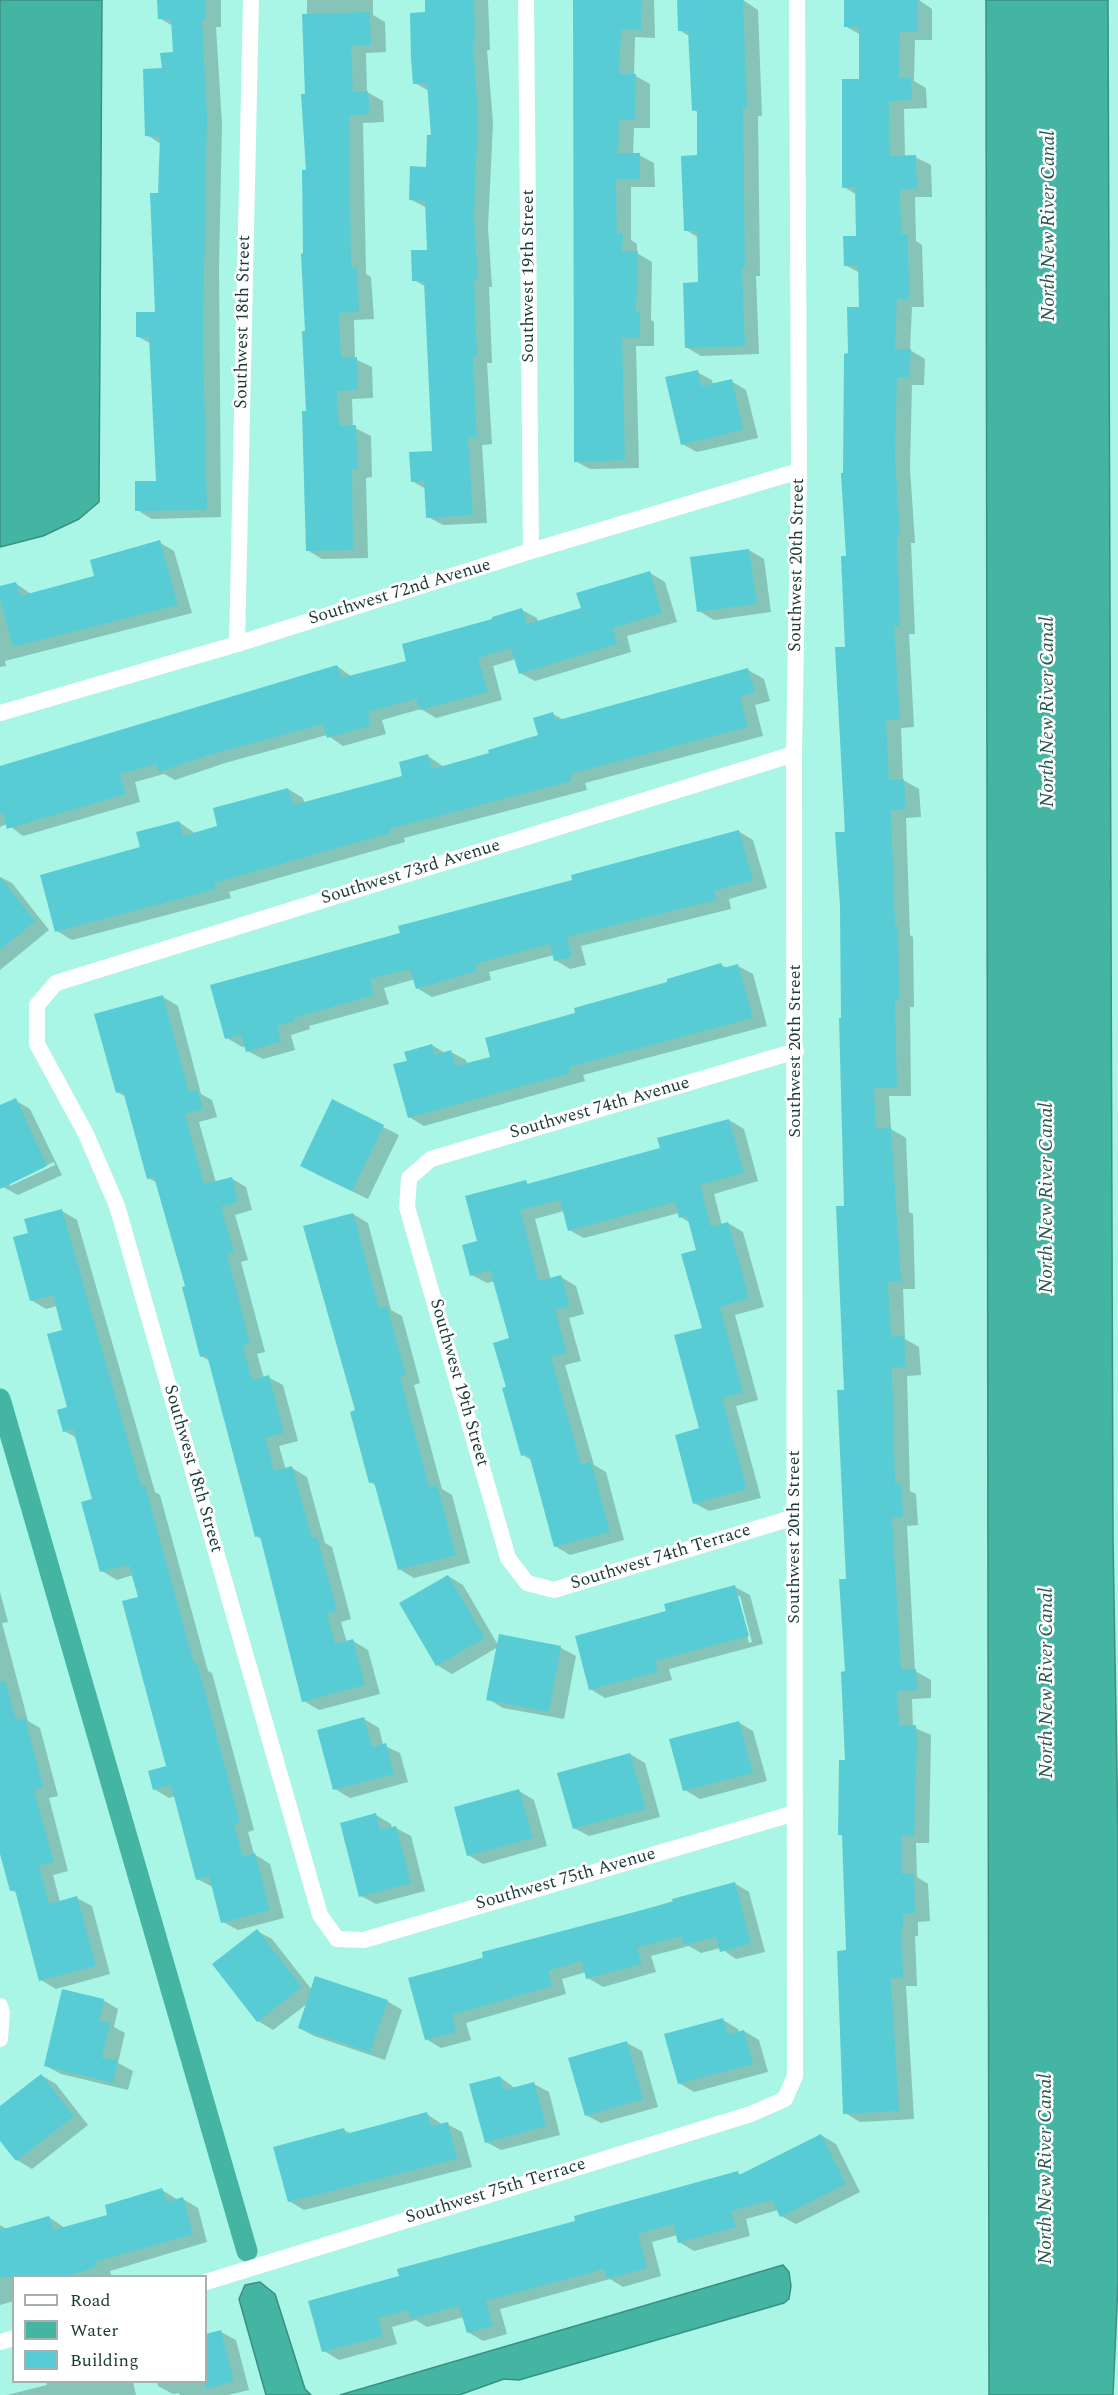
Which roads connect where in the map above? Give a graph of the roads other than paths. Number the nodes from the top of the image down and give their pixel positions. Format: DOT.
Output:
graph roads {
  1 [pos="251,0"];
  2 [pos="526,0"];
  3 [pos="797,0"];
  4 [pos="799,471"];
  5 [pos="531,551"];
  6 [pos="237,644"];
  7 [pos="0,713"];
  8 [pos="794,754"];
  9 [pos="37,1005"];
  10 [pos="796,1052"];
  11 [pos="409,1178"];
  12 [pos="795,1517"];
  13 [pos="526,1583"];
  14 [pos="795,1813"];
  15 [pos="337,1939"];
  16 [pos="0,2006"];
  17 [pos="1,2038"];
  18 [pos="785,2099"];
  19 [pos="207,2282"];
  1 -- 6 [label="street, Southwest 18th Street"];
  2 -- 5 [label="street, Southwest 19th Street"];
  3 -- 4 [label="street, Southwest 20th Street"];
  4 -- 5 [label="street, Southwest 72nd Avenue"];
  4 -- 8 [label="street, Southwest 20th Street"];
  5 -- 6 [label="street, Southwest 72nd Avenue"];
  6 -- 7 [label="street, Southwest 72nd Avenue"];
  8 -- 9 [label="street, Southwest 73rd Avenue"];
  8 -- 10 [label="street, Southwest 20th Street"];
  9 -- 15 [label="street, Southwest 18th Street"];
  10 -- 11 [label="street, Southwest 74th Avenue"];
  10 -- 12 [label="street, Southwest 20th Street"];
  11 -- 13 [label="street, Southwest 19th Street"];
  12 -- 13 [label="street, Southwest 74th Terrace"];
  12 -- 14 [label="street, Southwest 20th Street"];
  14 -- 15 [label="street, Southwest 75th Avenue"];
  14 -- 18 [label="street, Southwest 20th Street"];
  16 -- 17 [label="street"];
  18 -- 19 [label="street, Southwest 75th Terrace"];
}
